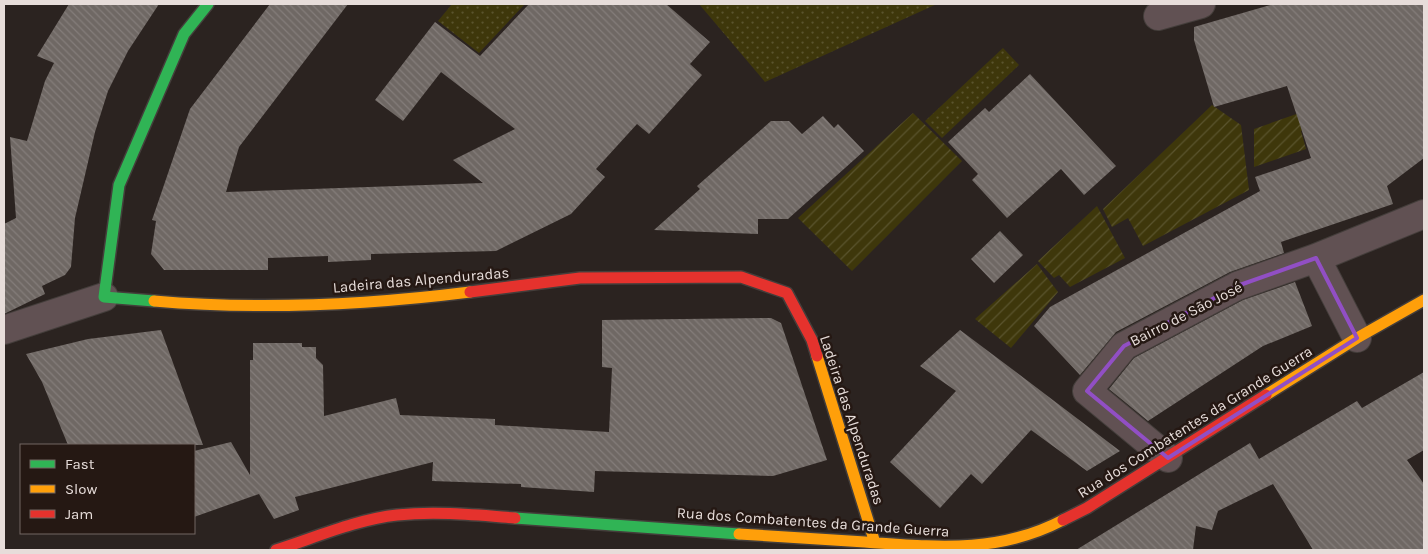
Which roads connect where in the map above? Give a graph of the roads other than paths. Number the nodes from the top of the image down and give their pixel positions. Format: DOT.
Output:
graph roads {
  1 [pos="208,4"];
  2 [pos="1201,4"];
  3 [pos="1158,16"];
  4 [pos="1424,214"];
  5 [pos="1316,258"];
  6 [pos="104,297"];
  7 [pos="1424,300"];
  8 [pos="1424,305"];
  9 [pos="1410,307"];
  10 [pos="4,330"];
  11 [pos="1357,338"];
  12 [pos="1168,458"];
  13 [pos="875,543"];
  14 [pos="276,550"];
  1 -- 6 [label="street"];
  2 -- 3 [label="street"];
  4 -- 5 [label="street"];
  5 -- 11 [label="street"];
  5 -- 12 [label="street, Bairro de São José"];
  6 -- 10 [label="street"];
  6 -- 13 [label="street, Ladeira das Alpenduradas"];
  7 -- 9 [label="street"];
  8 -- 9 [label="street"];
  9 -- 11 [label="street"];
  11 -- 12 [label="street, Rua dos Combatentes da Grande Guerra"];
  12 -- 13 [label="street, Rua dos Combatentes da Grande Guerra"];
  13 -- 14 [label="street, Rua dos Combatentes da Grande Guerra"];
}
